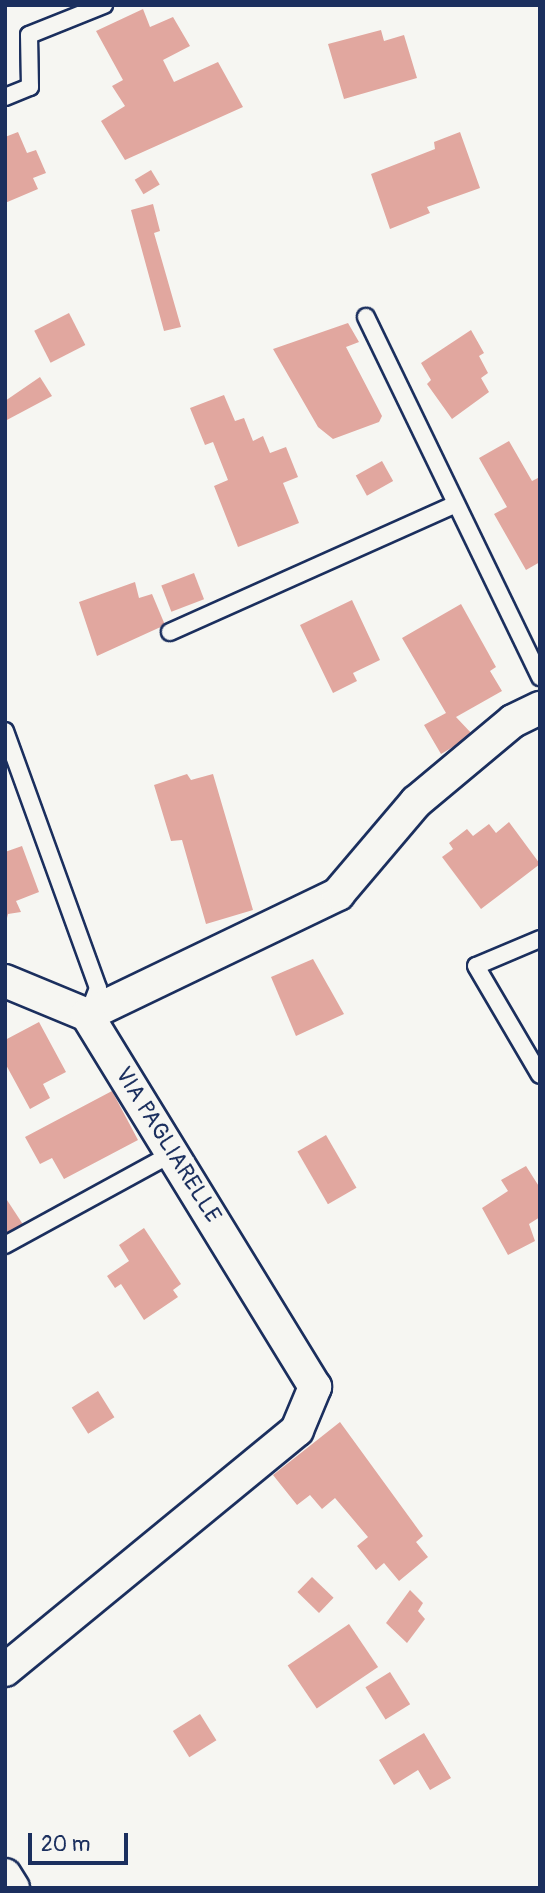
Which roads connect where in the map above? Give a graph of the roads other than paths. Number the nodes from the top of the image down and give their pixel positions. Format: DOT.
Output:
graph roads {
  1 [pos="104,5"];
  2 [pos="5,97"];
  3 [pos="366,317"];
  4 [pos="456,504"];
  5 [pos="170,632"];
  6 [pos="540,677"];
  7 [pos="540,708"];
  8 [pos="5,730"];
  9 [pos="540,939"];
  10 [pos="5,981"];
  11 [pos="87,1015"];
  12 [pos="540,1075"];
  13 [pos="173,1153"];
  14 [pos="5,1245"];
  15 [pos="5,1670"];
  16 [pos="5,1875"];
  17 [pos="13,1888"];
  1 -- 2 [label="lane"];
  3 -- 4 [label="lane"];
  4 -- 5 [label="lane"];
  4 -- 6 [label="lane"];
  7 -- 11 [label="street"];
  8 -- 11 [label="lane"];
  9 -- 12 [label="lane"];
  10 -- 11 [label="street"];
  11 -- 13 [label="street, VIA PAGLIARELLE"];
  13 -- 14 [label="lane"];
  13 -- 15 [label="street, VIA PAGLIARELLE"];
  16 -- 17 [label="street"];
}
